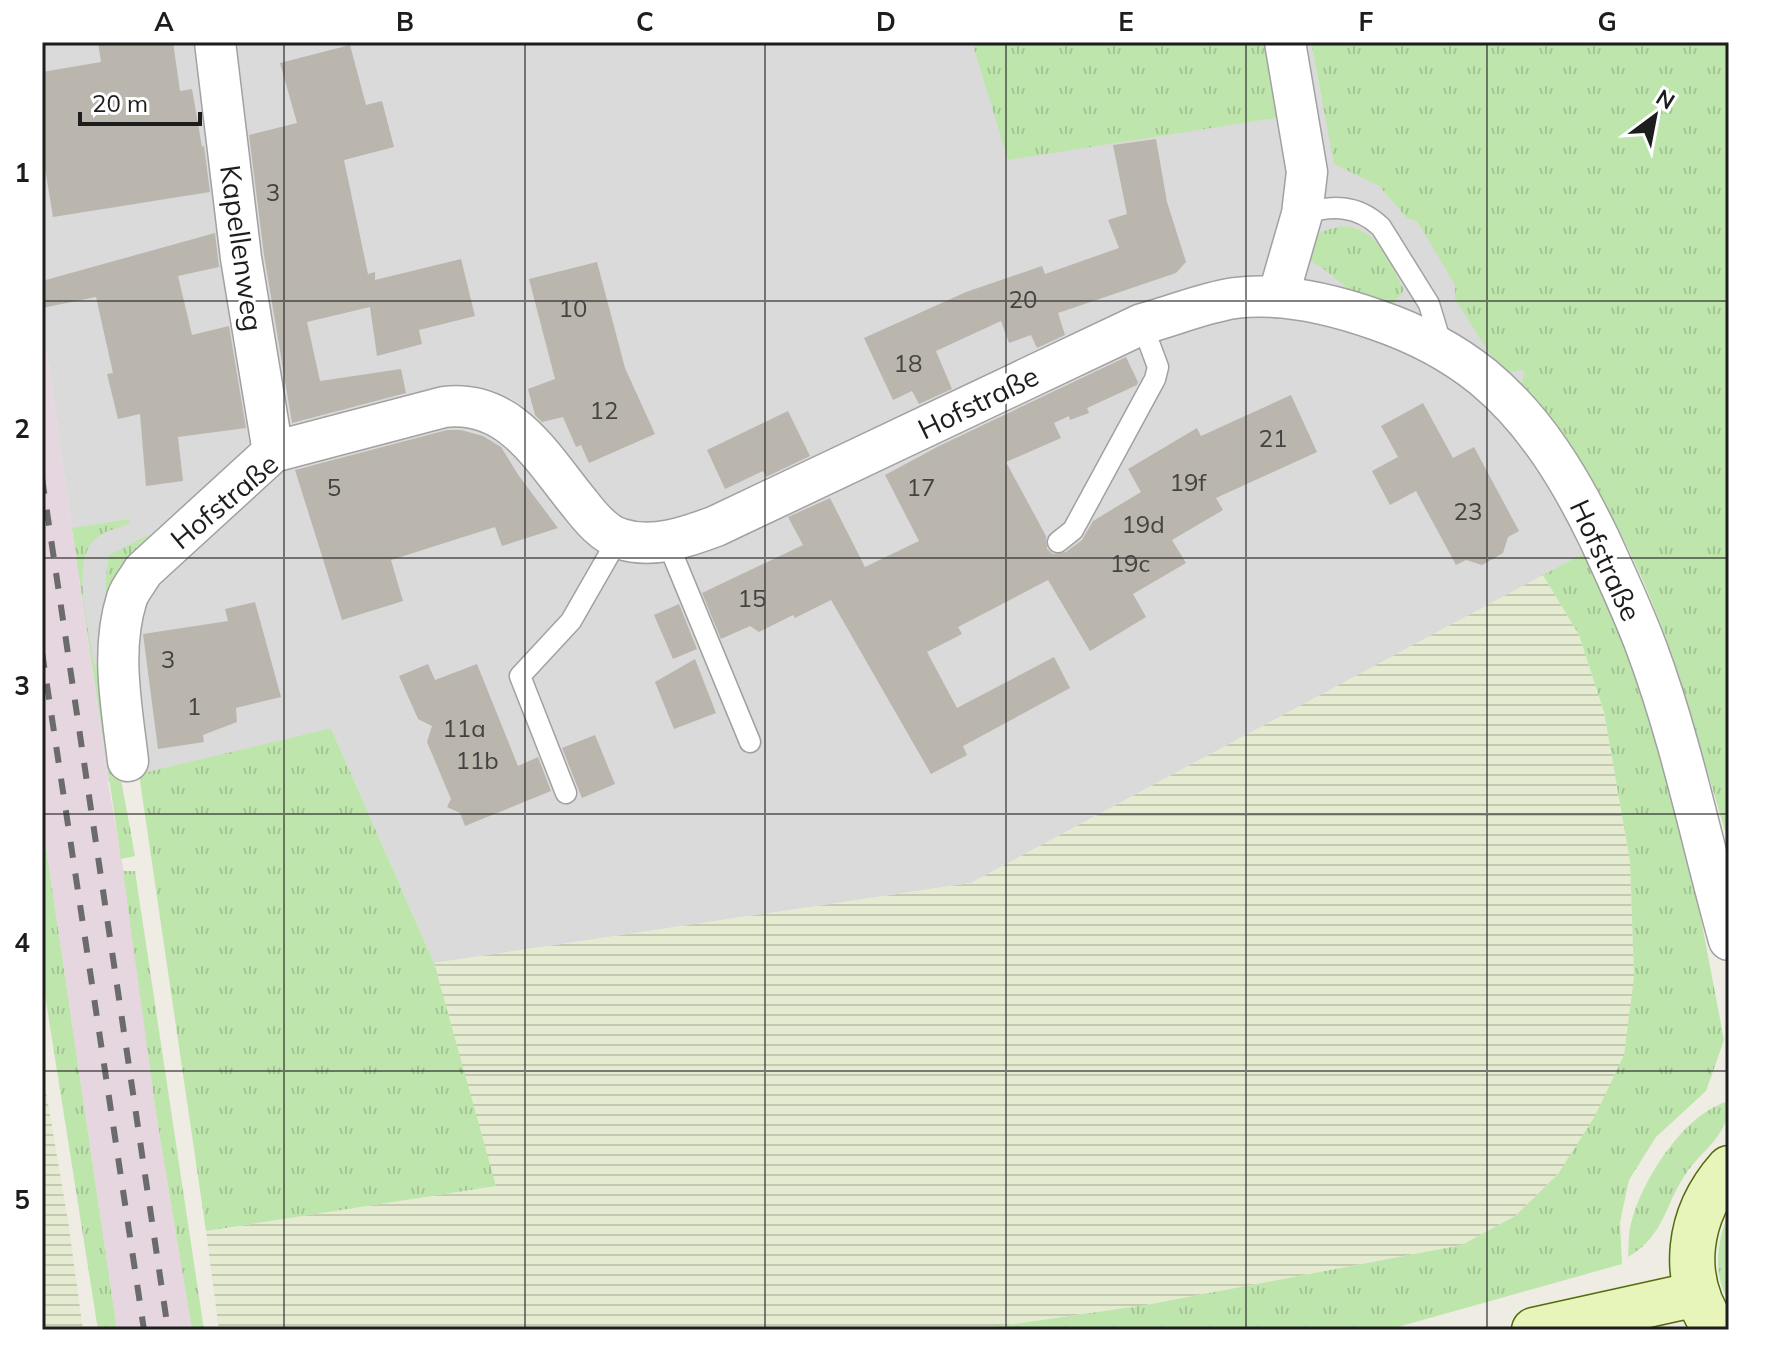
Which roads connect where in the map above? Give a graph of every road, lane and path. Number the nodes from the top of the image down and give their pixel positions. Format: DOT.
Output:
graph roads {
  1 [pos="215,42"];
  2 [pos="1285,42"];
  3 [pos="1302,214"];
  4 [pos="1278,297"];
  5 [pos="1142,324"];
  6 [pos="1443,350"];
  7 [pos="273,452"];
  8 [pos="618,539"];
  9 [pos="667,541"];
  10 [pos="1058,542"];
  11 [pos="750,742"];
  12 [pos="128,761"];
  13 [pos="566,793"];
  14 [pos="1729,940"];
  15 [pos="1729,1168"];
  16 [pos="1706,1312"];
  17 [pos="1534,1330"];
  1 -- 7 [label="street, Kapellenweg"];
  2 -- 3 [label="street"];
  3 -- 4 [label="street"];
  3 -- 6 [label="lane"];
  4 -- 5 [label="street, Hofstraße"];
  4 -- 6 [label="street, Hofstraße"];
  5 -- 9 [label="street, Hofstraße"];
  5 -- 10 [label="lane"];
  6 -- 14 [label="street, Hofstraße"];
  7 -- 8 [label="street, Hofstraße"];
  7 -- 12 [label="street, Hofstraße"];
  8 -- 9 [label="street, Hofstraße"];
  8 -- 13 [label="lane"];
  9 -- 11 [label="lane"];
  15 -- 16 [label="main road"];
  16 -- 17 [label="main road"];
}
